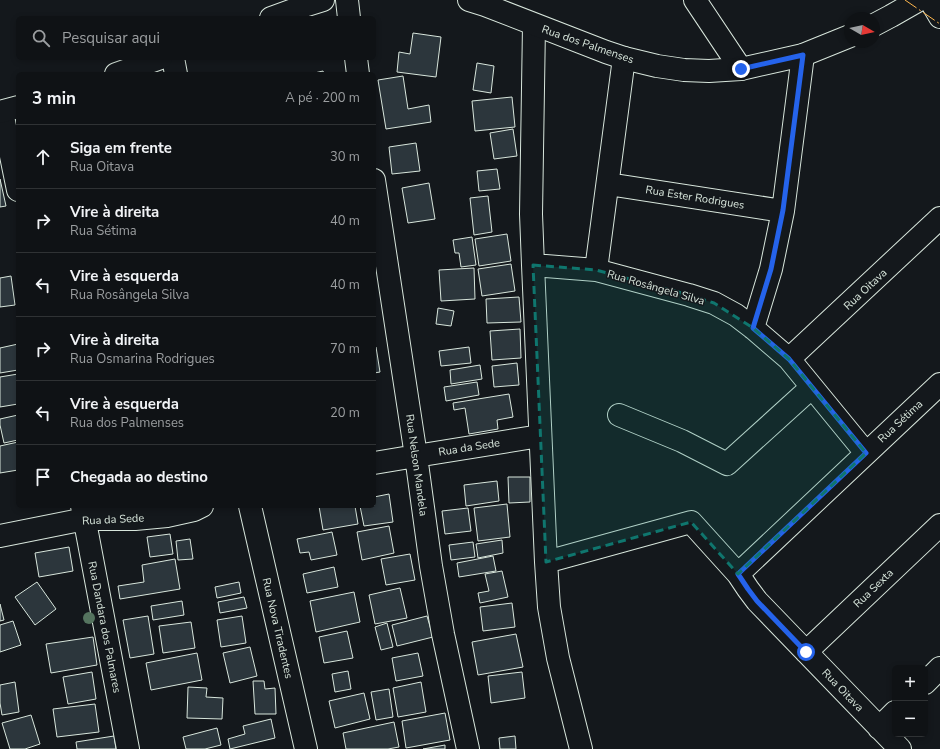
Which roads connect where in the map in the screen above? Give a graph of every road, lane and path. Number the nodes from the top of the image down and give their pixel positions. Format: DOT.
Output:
graph roads {
  1 [pos="323,0"];
  2 [pos="347,0"];
  3 [pos="469,0"];
  4 [pos="695,0"];
  5 [pos="919,0"];
  6 [pos="930,0"];
  7 [pos="277,16"];
  8 [pos="350,16"];
  9 [pos="940,16"];
  10 [pos="880,22"];
  11 [pos="534,25"];
  12 [pos="844,38"];
  13 [pos="803,55"];
  14 [pos="624,58"];
  15 [pos="155,60"];
  16 [pos="173,60"];
  17 [pos="356,60"];
  18 [pos="741,69"];
  19 [pos="122,72"];
  20 [pos="176,72"];
  21 [pos="358,72"];
  22 [pos="7,110"];
  23 [pos="16,175"];
  24 [pos="608,184"];
  25 [pos="376,193"];
  26 [pos="783,210"];
  27 [pos="940,218"];
  28 [pos="533,265"];
  29 [pos="596,270"];
  30 [pos="753,328"];
  31 [pos="789,359"];
  32 [pos="940,384"];
  33 [pos="812,387"];
  34 [pos="619,415"];
  35 [pos="540,436"];
  36 [pos="866,453"];
  37 [pos="416,456"];
  38 [pos="376,463"];
  39 [pos="198,508"];
  40 [pos="250,508"];
  41 [pos="84,513"];
  42 [pos="940,525"];
  43 [pos="0,536"];
  44 [pos="546,562"];
  45 [pos="738,574"];
  46 [pos="806,652"];
  47 [pos="940,668"];
  48 [pos="928,680"];
  49 [pos="892,715"];
  50 [pos="879,728"];
  51 [pos="128,749"];
  52 [pos="306,749"];
  53 [pos="468,749"];
  54 [pos="581,749"];
  55 [pos="900,749"];
  1 -- 7 [label="street"];
  2 -- 8 [label="street"];
  3 -- 11 [label="street, Rua dos Palmenses"];
  4 -- 18 [label="street"];
  5 -- 10 [label="street"];
  6 -- 9 [label="street"];
  11 -- 14 [label="street, Rua dos Palmenses"];
  11 -- 28 [label="street"];
  12 -- 13 [label="street, Rua dos Palmenses"];
  13 -- 18 [label="street, Rua dos Palmenses"];
  13 -- 26 [label="street"];
  14 -- 18 [label="street, Rua dos Palmenses"];
  14 -- 24 [label="street, Rua Rosângela Silva"];
  15 -- 19 [label="street"];
  16 -- 20 [label="street"];
  17 -- 21 [label="street"];
  22 -- 23 [label="street"];
  24 -- 26 [label="street, Rua Ester Rodrigues"];
  24 -- 29 [label="street, Rua Rosângela Silva"];
  25 -- 37 [label="street, Rua Nelson Mandela"];
  26 -- 30 [label="street"];
  27 -- 31 [label="street, Rua Oitava"];
  28 -- 29 [label="street"];
  28 -- 35 [label="street"];
  29 -- 30 [label="street, Rua Rosângela Silva"];
  30 -- 31 [label="street, Rua Rosângela Silva"];
  31 -- 33 [label="street, Rua Rosângela Silva"];
  32 -- 36 [label="street, Rua Sétima"];
  33 -- 34 [label="street"];
  33 -- 36 [label="street, Rua Rosângela Silva"];
  35 -- 37 [label="street, Rua da Sede"];
  35 -- 44 [label="street"];
  36 -- 45 [label="street, Rua Sétima"];
  37 -- 38 [label="street, Rua da Sede"];
  37 -- 53 [label="street, Rua Nelson Mandela"];
  39 -- 41 [label="street, Rua da Sede"];
  40 -- 52 [label="street, Rua Nova Tiradentes"];
  41 -- 43 [label="street, Rua da Sede"];
  41 -- 51 [label="street, Rua Dandara dos Palmares"];
  42 -- 46 [label="street, Rua Sexta"];
  44 -- 45 [label="street, Rua Oitava"];
  44 -- 54 [label="street"];
  45 -- 46 [label="street, Rua Oitava"];
  46 -- 50 [label="street, Rua Oitava"];
  47 -- 48 [label="street"];
  49 -- 50 [label="street"];
  50 -- 55 [label="street, Rua Oitava"];
}
